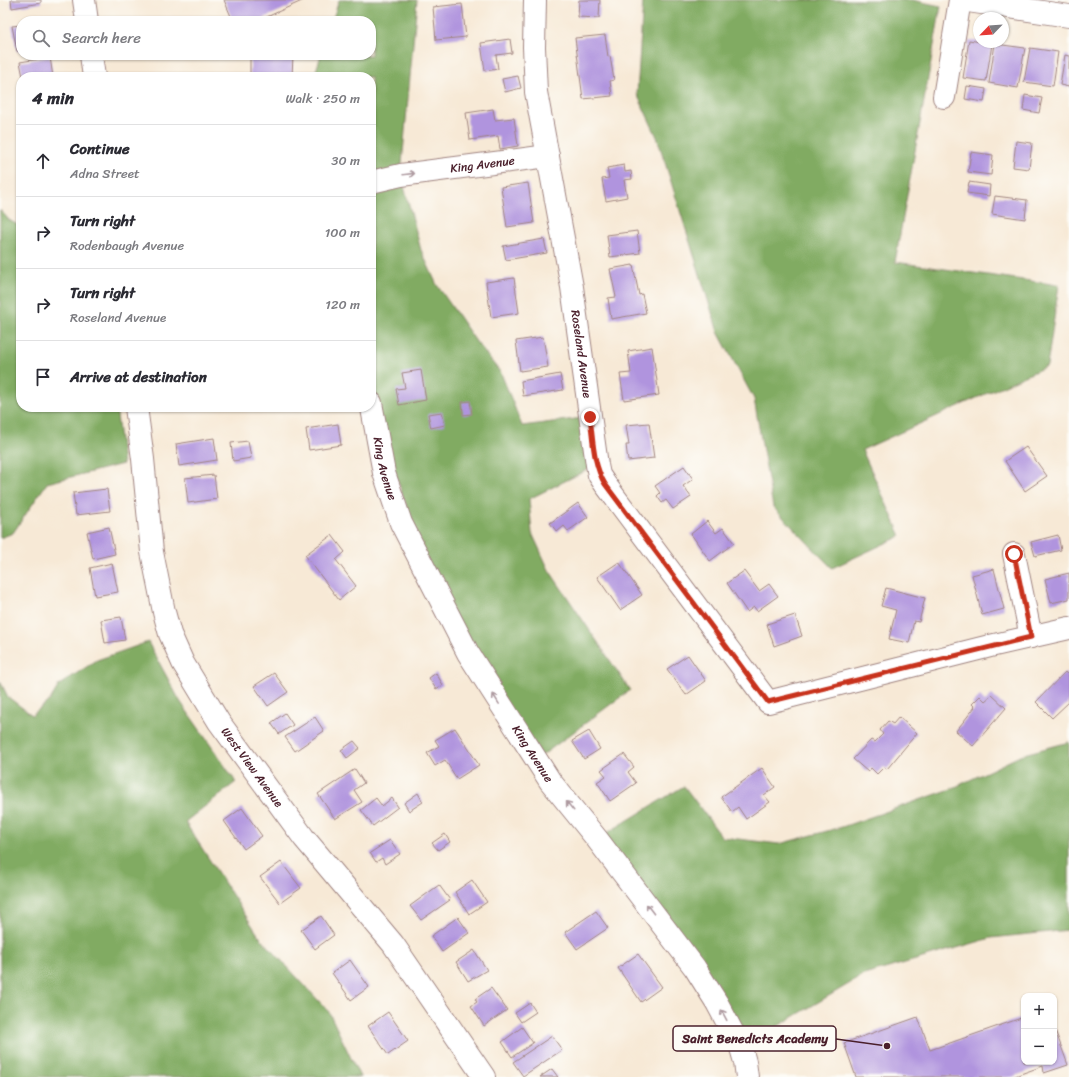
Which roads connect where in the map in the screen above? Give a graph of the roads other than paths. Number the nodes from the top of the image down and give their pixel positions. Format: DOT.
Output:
graph roads {
  1 [pos="84,0"];
  2 [pos="535,0"];
  3 [pos="960,0"];
  4 [pos="86,16"];
  5 [pos="1069,16"];
  6 [pos="92,60"];
  7 [pos="93,72"];
  8 [pos="944,97"];
  9 [pos="548,156"];
  10 [pos="376,181"];
  11 [pos="137,412"];
  12 [pos="373,412"];
  13 [pos="1014,554"];
  14 [pos="1069,628"];
  15 [pos="1031,637"];
  16 [pos="484,1077"];
  17 [pos="747,1077"];
  1 -- 4 [label="street"];
  2 -- 9 [label="street, Roseland Avenue"];
  3 -- 5 [label="street"];
  3 -- 8 [label="street"];
  6 -- 7 [label="street"];
  10 -- 9 [label="street, King Avenue, one-way"];
  9 -- 15 [label="street, Roseland Avenue"];
  11 -- 16 [label="street, West View Avenue"];
  17 -- 12 [label="street, King Avenue, one-way"];
  13 -- 15 [label="street"];
  14 -- 15 [label="street"];
}
